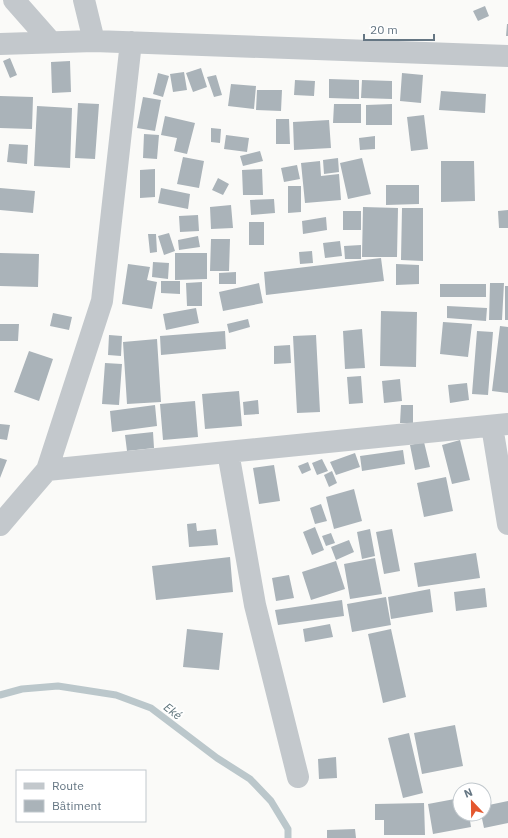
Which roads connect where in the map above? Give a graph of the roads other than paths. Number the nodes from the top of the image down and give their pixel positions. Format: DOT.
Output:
graph roads {
  1 [pos="14,0"];
  2 [pos="84,0"];
  3 [pos="94,41"];
  4 [pos="51,42"];
  5 [pos="131,42"];
  6 [pos="0,44"];
  7 [pos="508,56"];
  8 [pos="500,425"];
  9 [pos="228,452"];
  10 [pos="47,470"];
  11 [pos="0,524"];
  12 [pos="508,524"];
  13 [pos="298,777"];
  1 -- 4 [label="street"];
  2 -- 3 [label="street"];
  3 -- 4 [label="street"];
  3 -- 5 [label="street"];
  4 -- 6 [label="street"];
  5 -- 7 [label="street"];
  5 -- 10 [label="street"];
  8 -- 9 [label="street"];
  8 -- 12 [label="street"];
  9 -- 10 [label="street"];
  9 -- 13 [label="street"];
  10 -- 11 [label="street"];
}
